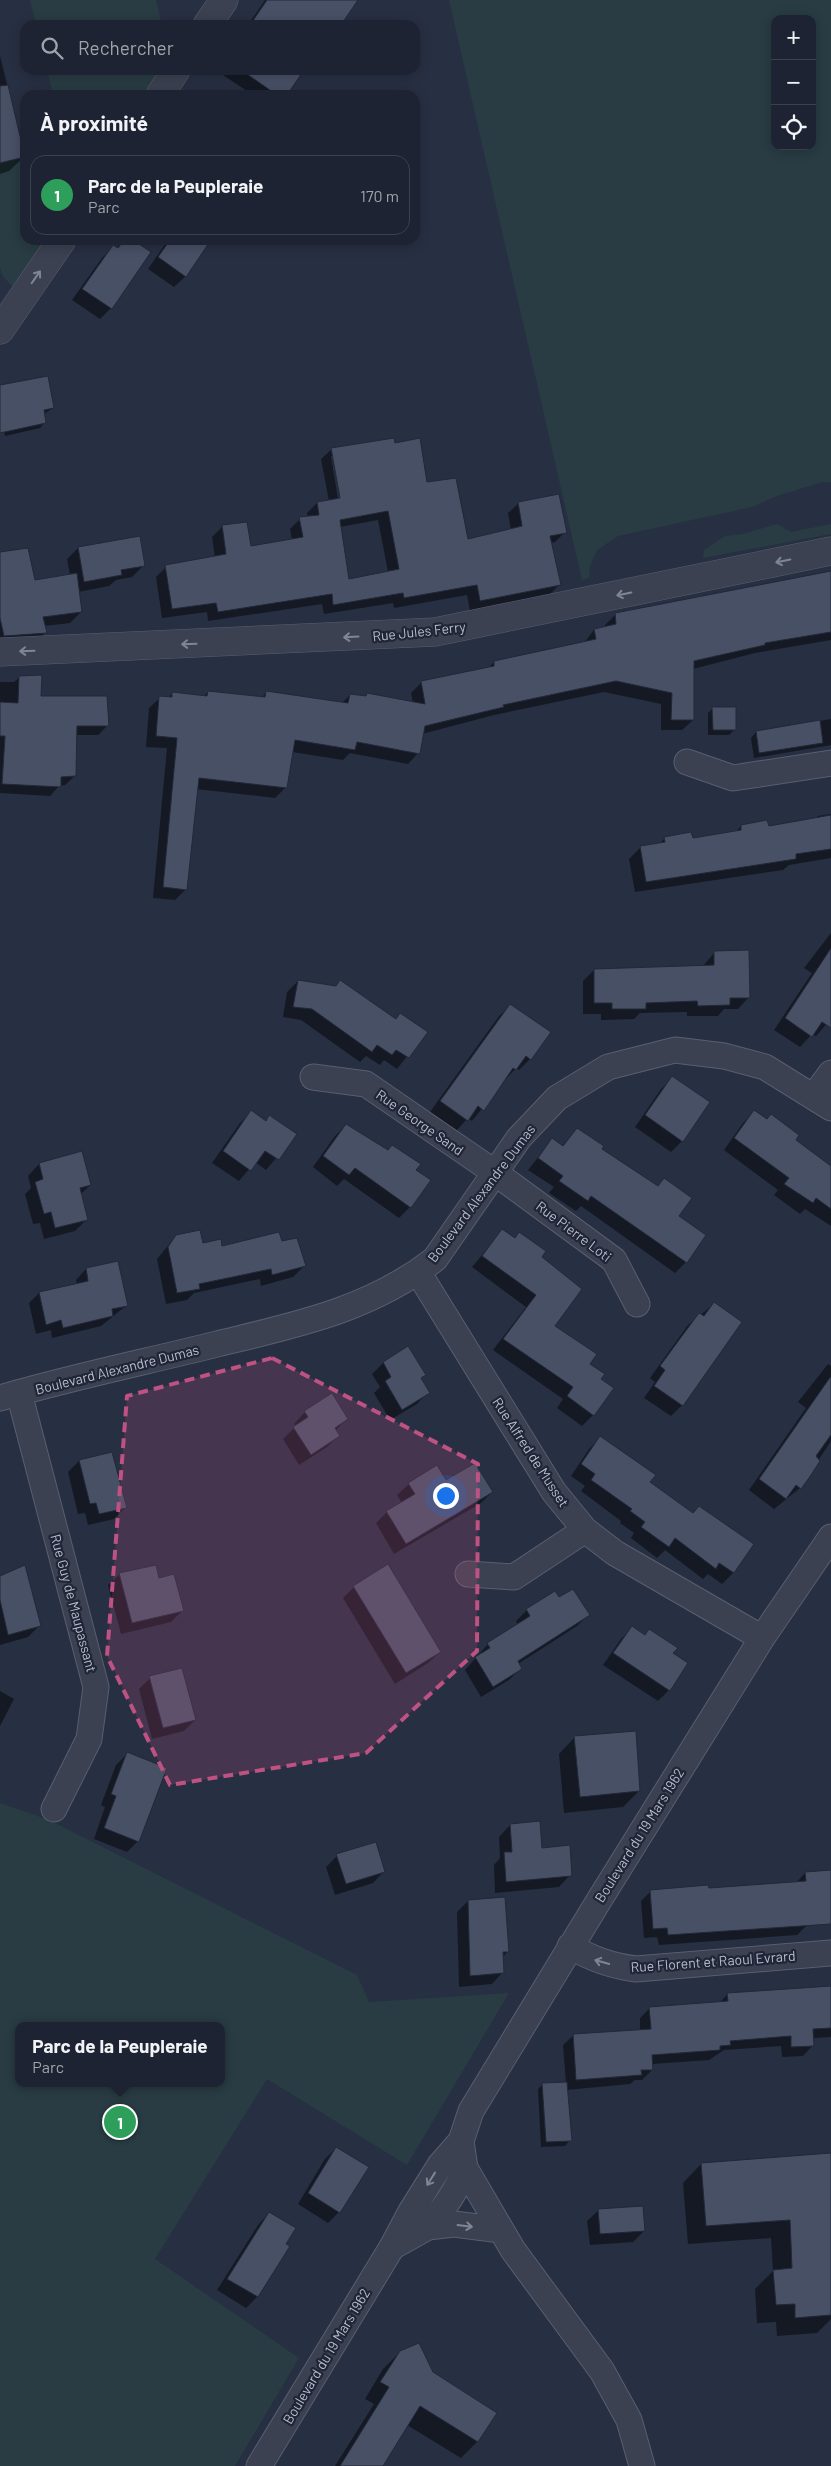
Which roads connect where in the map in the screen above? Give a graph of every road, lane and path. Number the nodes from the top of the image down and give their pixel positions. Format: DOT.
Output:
graph roads {
  1 [pos="224,0"];
  2 [pos="210,20"];
  3 [pos="173,75"];
  4 [pos="163,90"];
  5 [pos="58,245"];
  6 [pos="4,317"];
  7 [pos="831,551"];
  8 [pos="0,652"];
  9 [pos="687,762"];
  10 [pos="831,763"];
  11 [pos="831,1073"];
  12 [pos="313,1077"];
  13 [pos="823,1102"];
  14 [pos="494,1172"];
  15 [pos="418,1272"];
  16 [pos="637,1304"];
  17 [pos="10,1396"];
  18 [pos="585,1530"];
  19 [pos="831,1537"];
  20 [pos="468,1574"];
  21 [pos="762,1638"];
  22 [pos="54,1809"];
  23 [pos="570,1946"];
  24 [pos="831,1953"];
  25 [pos="461,2141"];
  26 [pos="465,2168"];
  27 [pos="428,2228"];
  28 [pos="502,2230"];
  29 [pos="392,2247"];
  30 [pos="259,2466"];
  31 [pos="642,2466"];
  1 -- 2 [label="street"];
  3 -- 4 [label="street"];
  6 -- 5 [label="street, one-way"];
  7 -- 8 [label="street, Rue Jules Ferry, one-way"];
  9 -- 10 [label="street"];
  11 -- 13 [label="street"];
  12 -- 14 [label="street, Rue George Sand"];
  13 -- 14 [label="street, Boulevard Alexandre Dumas"];
  14 -- 15 [label="street, Boulevard Alexandre Dumas"];
  14 -- 16 [label="street, Rue Pierre Loti"];
  15 -- 17 [label="street, Boulevard Alexandre Dumas"];
  15 -- 18 [label="street, Rue Alfred de Musset"];
  17 -- 22 [label="street, Rue Guy de Maupassant"];
  18 -- 20 [label="street"];
  18 -- 21 [label="street, Rue Alfred de Musset"];
  19 -- 21 [label="street, Boulevard du 19 Mars 1962"];
  21 -- 23 [label="street, Boulevard du 19 Mars 1962"];
  24 -- 23 [label="street, Rue Florent et Raoul Evrard, one-way"];
  23 -- 25 [label="street, Boulevard du 19 Mars 1962"];
  25 -- 26 [label="street, Boulevard du 19 Mars 1962"];
  25 -- 29 [label="street, Boulevard du 19 Mars 1962, one-way"];
  26 -- 27 [label="street"];
  26 -- 28 [label="street, Boulevard du 19 Mars 1962"];
  27 -- 28 [label="street, one-way"];
  27 -- 29 [label="street"];
  28 -- 31 [label="street, Boulevard du 19 Mars 1962"];
  29 -- 30 [label="street, Boulevard du 19 Mars 1962"];
}
